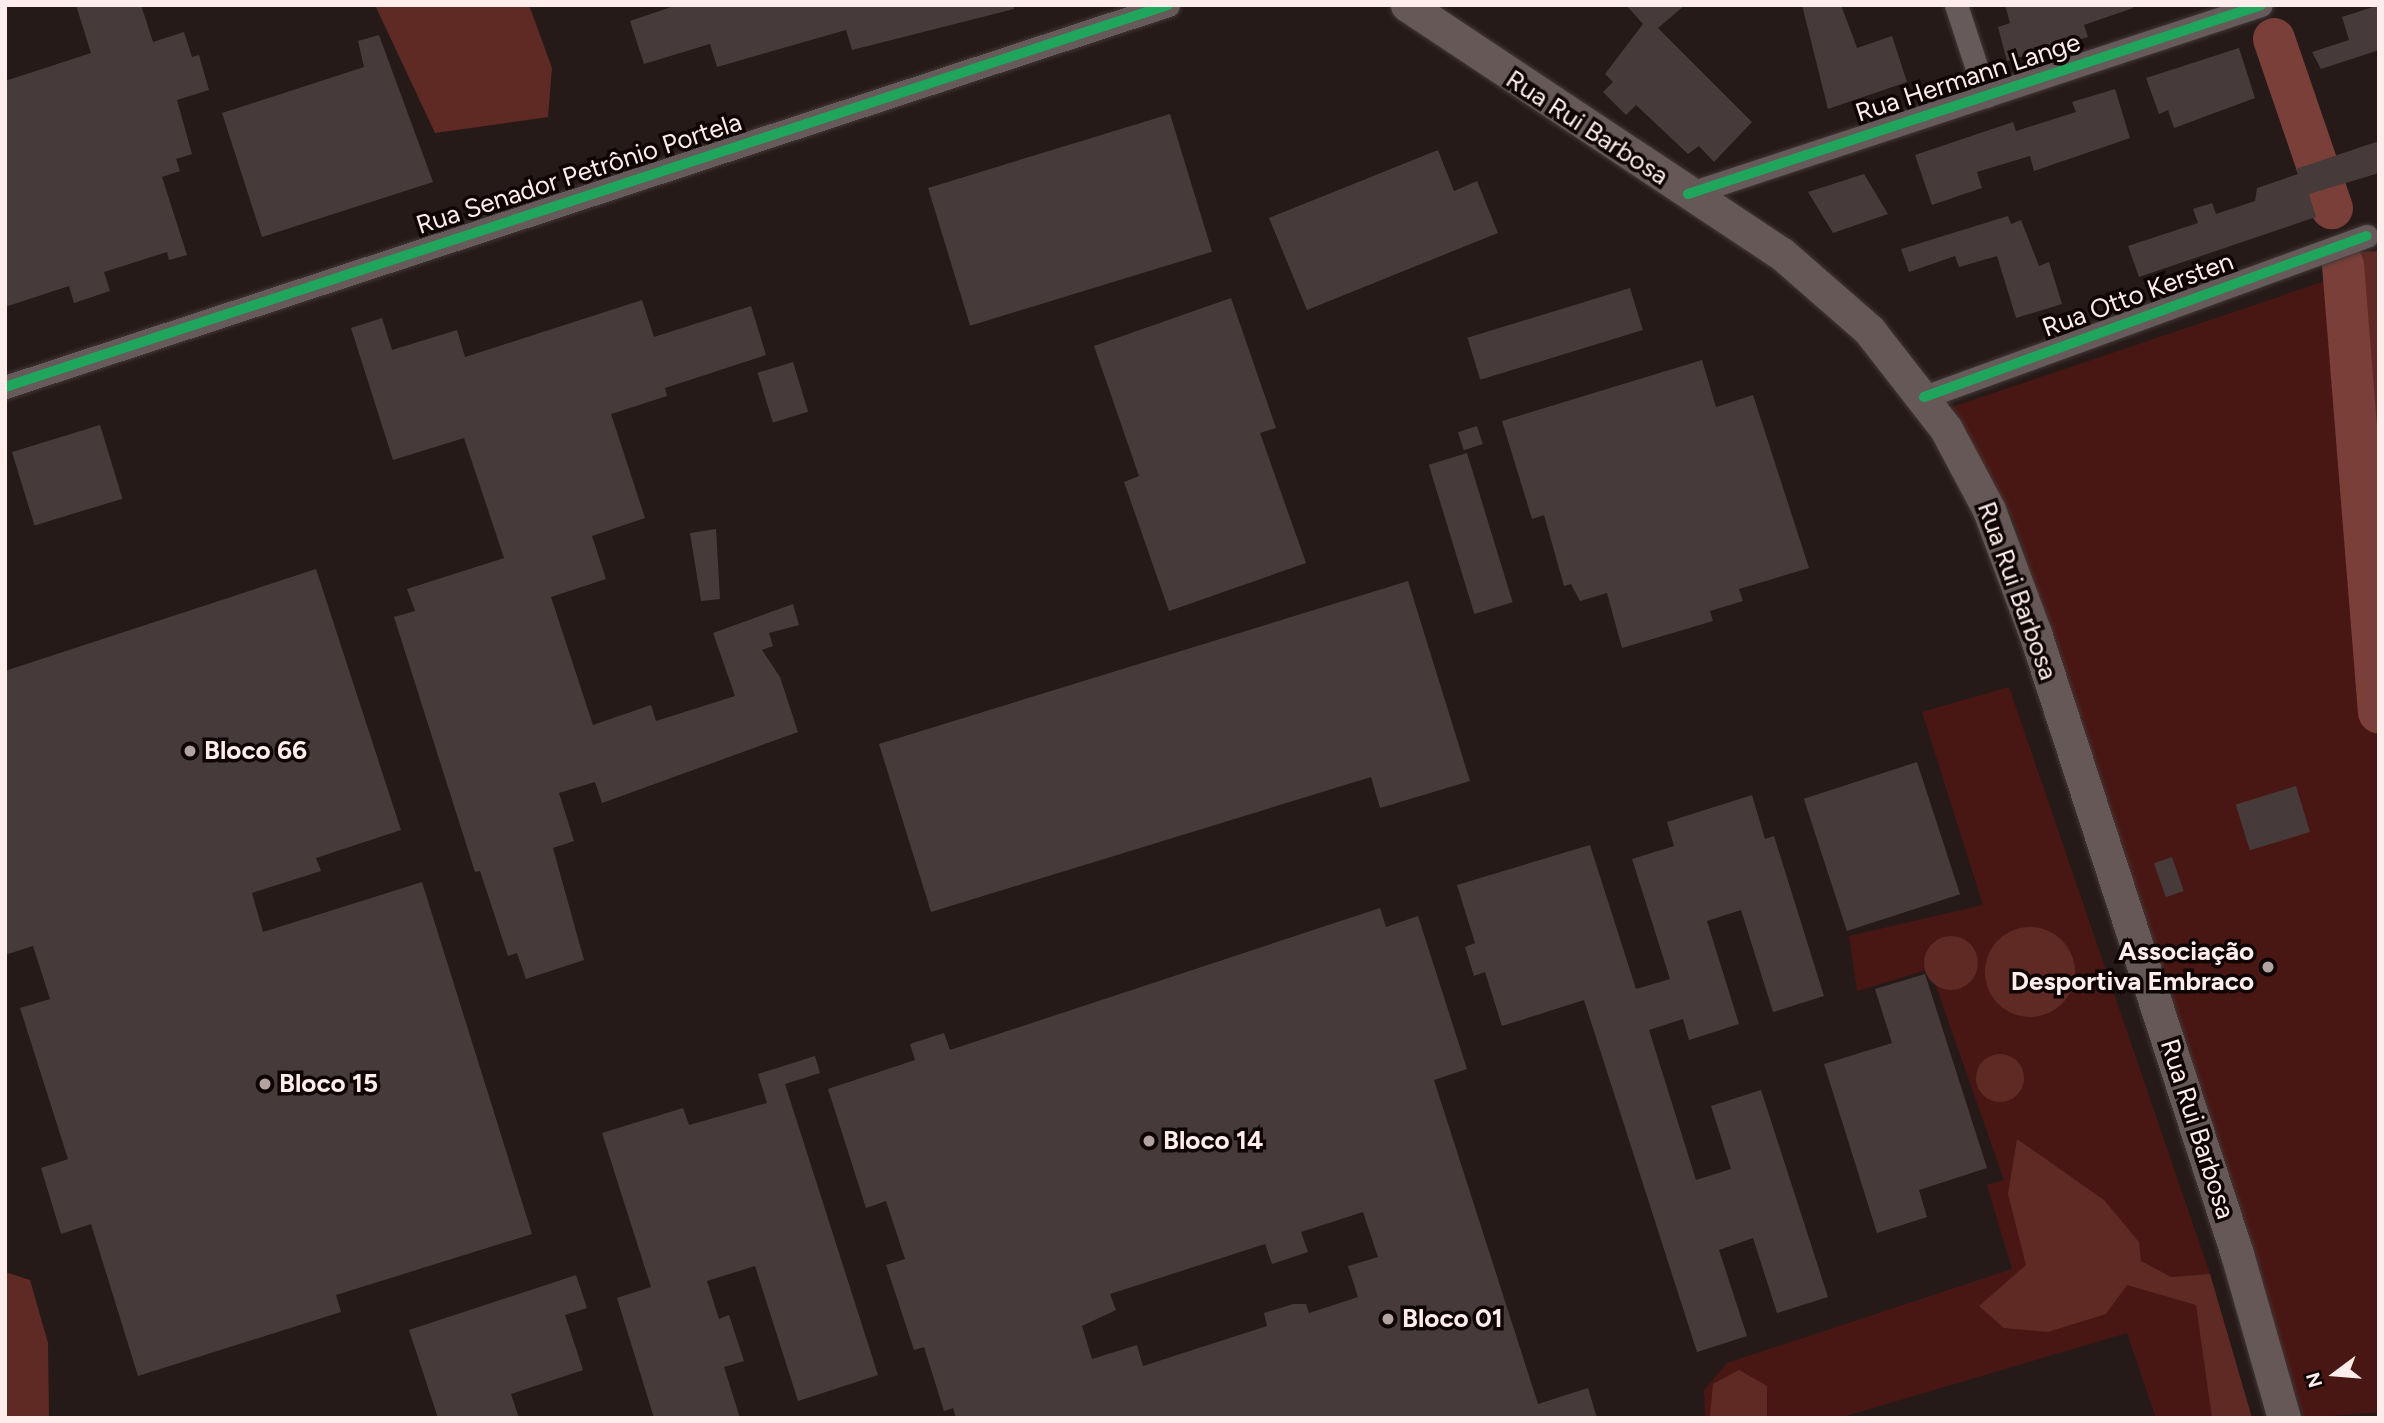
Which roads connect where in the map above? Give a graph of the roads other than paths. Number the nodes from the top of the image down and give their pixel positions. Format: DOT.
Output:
graph roads {
  1 [pos="1168,5"];
  2 [pos="1407,5"];
  3 [pos="1956,5"];
  4 [pos="2262,5"];
  5 [pos="1986,96"];
  6 [pos="1688,194"];
  7 [pos="2367,236"];
  8 [pos="5,387"];
  9 [pos="1924,397"];
  10 [pos="2284,1418"];
  1 -- 8 [label="street, Rua Senador Petrônio Portela"];
  2 -- 6 [label="main road, Rua Rui Barbosa"];
  3 -- 5 [label="street"];
  4 -- 5 [label="street, Rua Hermann Lange"];
  5 -- 6 [label="street, Rua Hermann Lange"];
  6 -- 9 [label="main road, Rua Rui Barbosa"];
  7 -- 9 [label="street, Rua Otto Kersten"];
  9 -- 10 [label="main road, Rua Rui Barbosa"];
}
